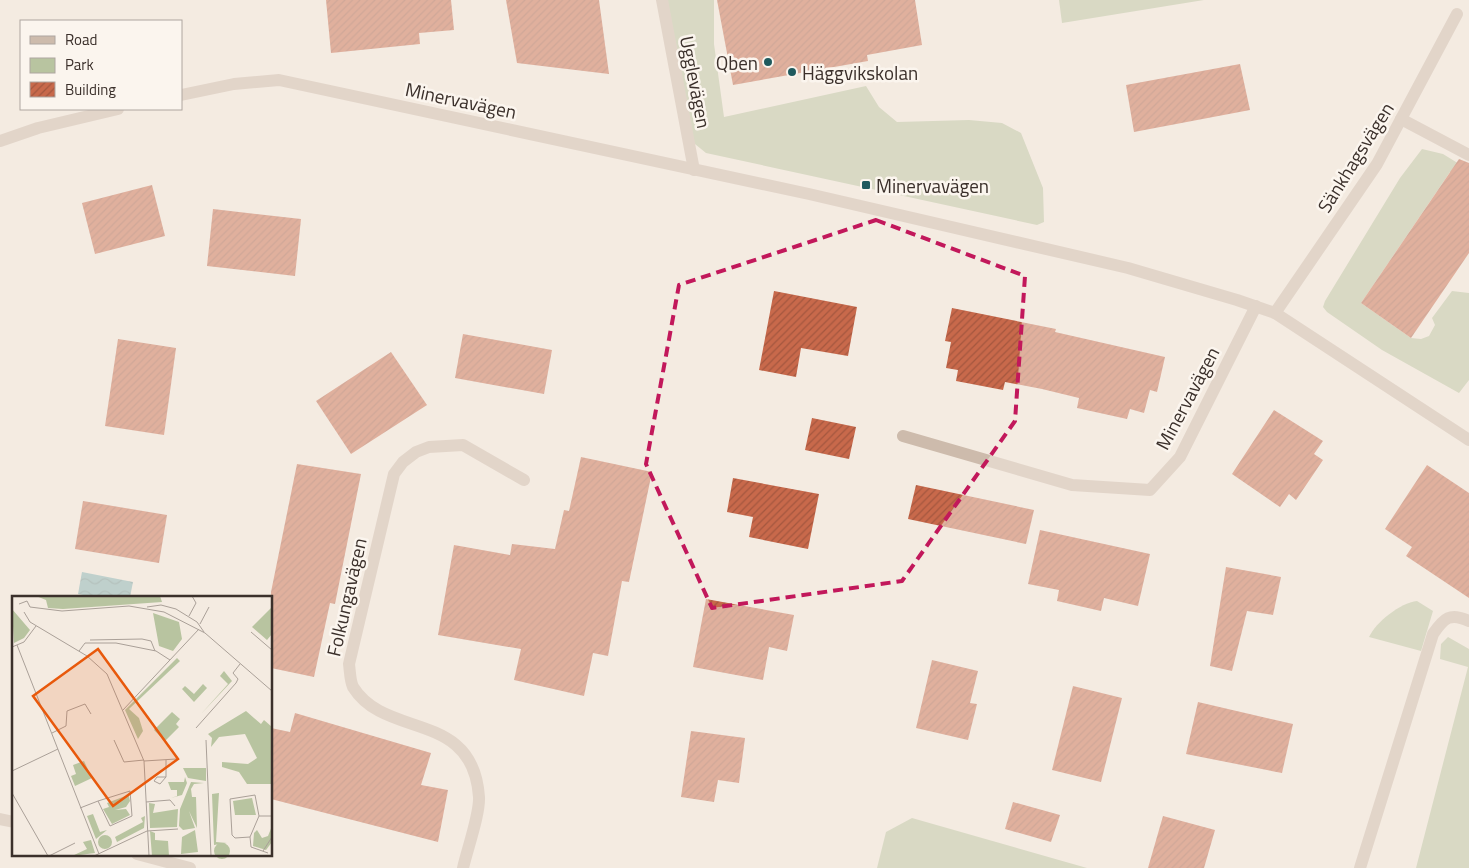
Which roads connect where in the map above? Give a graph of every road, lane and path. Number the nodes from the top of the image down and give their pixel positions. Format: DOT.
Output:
graph roads {
  1 [pos="662,0"];
  2 [pos="1457,14"];
  3 [pos="182,95"];
  4 [pos="114,110"];
  5 [pos="1401,119"];
  6 [pos="0,141"];
  7 [pos="1469,155"];
  8 [pos="694,170"];
  9 [pos="1256,306"];
  10 [pos="1275,313"];
  11 [pos="903,436"];
  12 [pos="1469,440"];
  13 [pos="524,480"];
  14 [pos="1469,621"];
  15 [pos="145,856"];
  16 [pos="190,868"];
  17 [pos="463,868"];
  18 [pos="1360,868"];
  1 -- 8 [label="street, Ugglevägen"];
  2 -- 5 [label="street, Sänkhagsvägen"];
  3 -- 8 [label="street, Minervavägen"];
  4 -- 6 [label="street"];
  5 -- 7 [label="street"];
  5 -- 10 [label="street, Sänkhagsvägen"];
  8 -- 9 [label="street, Minervavägen"];
  9 -- 10 [label="street, Minervavägen"];
  9 -- 11 [label="street, Minervavägen"];
  10 -- 12 [label="street, Minervavägen"];
  13 -- 17 [label="street, Folkungavägen"];
  14 -- 18 [label="street"];
  15 -- 16 [label="street"];
}
